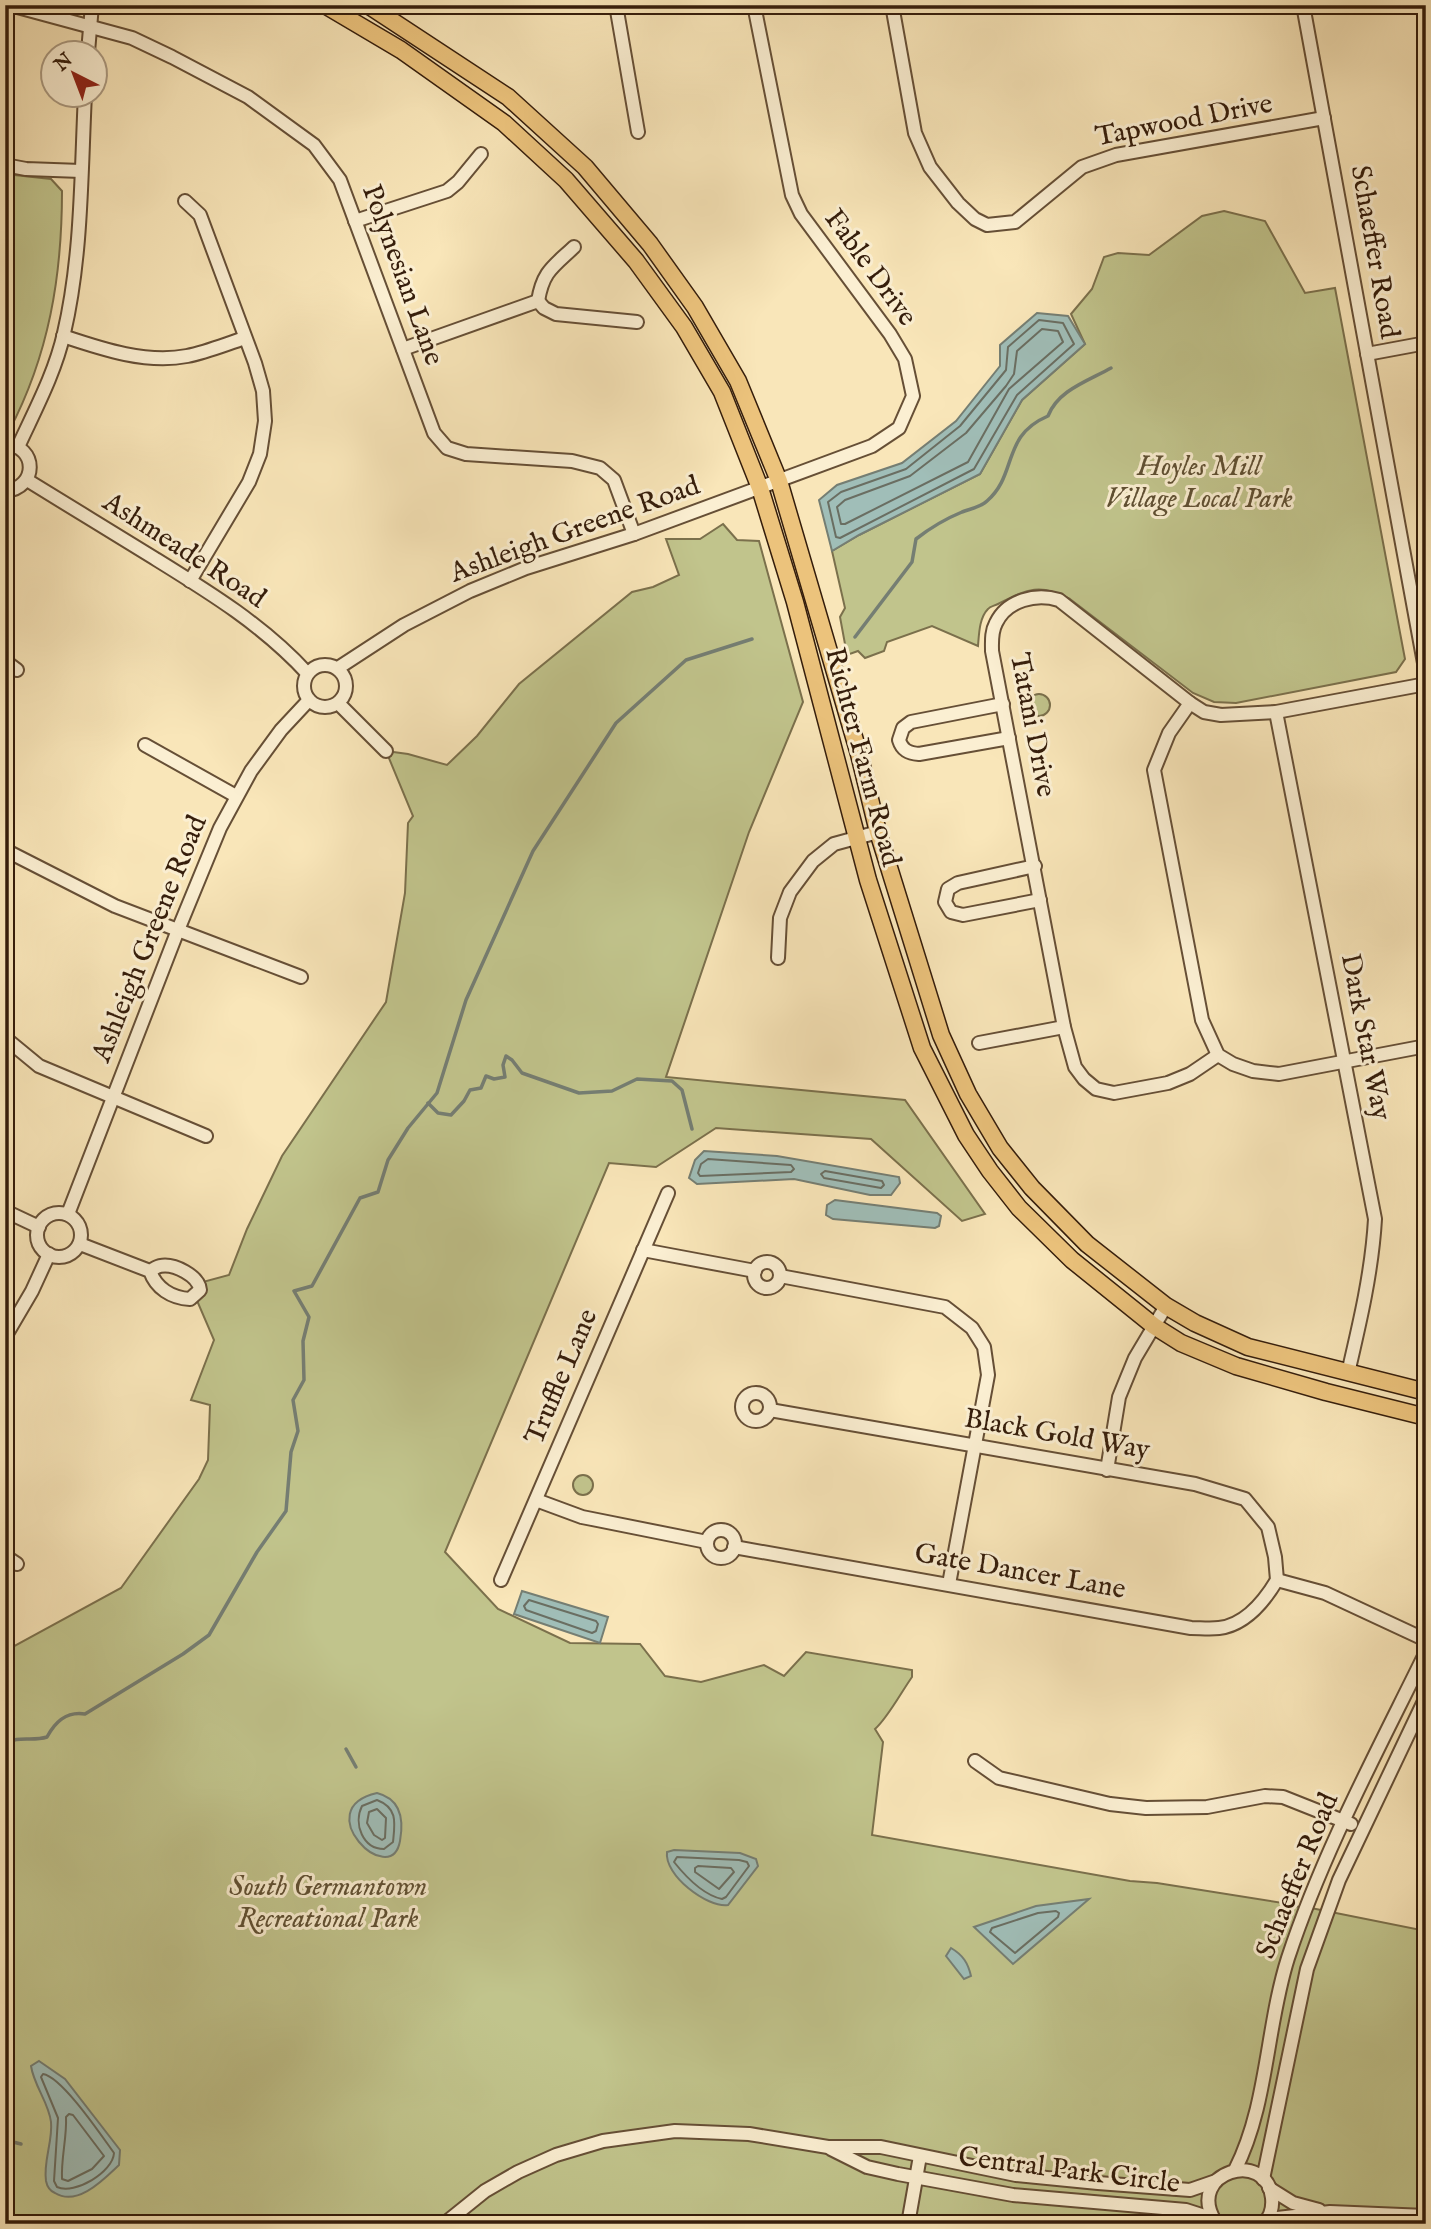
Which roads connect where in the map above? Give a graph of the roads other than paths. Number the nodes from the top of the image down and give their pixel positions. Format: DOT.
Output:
graph roads {
  1 [pos="10,5"];
  2 [pos="94,5"];
  3 [pos="325,5"];
  4 [pos="368,5"];
  5 [pos="616,5"];
  6 [pos="754,5"];
  7 [pos="892,5"];
  8 [pos="1303,5"];
  9 [pos="89,29"];
  10 [pos="89,38"];
  11 [pos="84,108"];
  12 [pos="1324,118"];
  13 [pos="639,132"];
  14 [pos="481,154"];
  15 [pos="5,165"];
  16 [pos="81,171"];
  17 [pos="185,201"];
  18 [pos="355,221"];
  19 [pos="574,247"];
  20 [pos="538,301"];
  21 [pos="637,322"];
  22 [pos="63,336"];
  23 [pos="245,338"];
  24 [pos="1426,343"];
  25 [pos="403,349"];
  26 [pos="1367,354"];
  27 [pos="11,445"];
  28 [pos="27,480"];
  29 [pos="779,481"];
  30 [pos="760,488"];
  31 [pos="5,491"];
  32 [pos="634,534"];
  33 [pos="190,581"];
  34 [pos="5,661"];
  35 [pos="338,668"];
  36 [pos="17,670"];
  37 [pos="307,673"];
  38 [pos="1426,674"];
  39 [pos="1426,684"];
  40 [pos="309,699"];
  41 [pos="338,703"];
  42 [pos="1190,703"];
  43 [pos="1003,704"];
  44 [pos="1276,712"];
  45 [pos="1009,738"];
  46 [pos="145,745"];
  47 [pos="386,751"];
  48 [pos="236,796"];
  49 [pos="878,832"];
  50 [pos="856,837"];
  51 [pos="5,850"];
  52 [pos="1035,866"];
  53 [pos="1040,900"];
  54 [pos="178,930"];
  55 [pos="778,957"];
  56 [pos="301,977"];
  57 [pos="1064,1027"];
  58 [pos="5,1038"];
  59 [pos="979,1043"];
  60 [pos="1426,1046"];
  61 [pos="1218,1055"];
  62 [pos="1345,1061"];
  63 [pos="113,1097"];
  64 [pos="206,1136"];
  65 [pos="668,1193"];
  66 [pos="5,1211"];
  67 [pos="68,1214"];
  68 [pos="39,1227"];
  69 [pos="80,1244"];
  70 [pos="643,1250"];
  71 [pos="49,1254"];
  72 [pos="149,1271"];
  73 [pos="755,1271"];
  74 [pos="780,1276"];
  75 [pos="1166,1306"];
  76 [pos="1154,1326"];
  77 [pos="5,1336"];
  78 [pos="1348,1373"];
  79 [pos="1426,1392"];
  80 [pos="770,1410"];
  81 [pos="1426,1418"];
  82 [pos="975,1444"];
  83 [pos="1107,1470"];
  84 [pos="536,1500"];
  85 [pos="707,1542"];
  86 [pos="734,1547"];
  87 [pos="501,1580"];
  88 [pos="1277,1580"];
  89 [pos="949,1584"];
  90 [pos="1426,1640"];
  91 [pos="1426,1652"];
  92 [pos="1426,1697"];
  93 [pos="975,1761"];
  94 [pos="1344,1820"];
  95 [pos="1363,1828"];
  96 [pos="828,2147"];
  97 [pos="920,2156"];
  98 [pos="1235,2170"];
  99 [pos="916,2176"];
  100 [pos="1216,2180"];
  101 [pos="1266,2184"];
  102 [pos="1330,2212"];
  103 [pos="1426,2216"];
  104 [pos="1216,2221"];
  105 [pos="1265,2222"];
  106 [pos="444,2224"];
  107 [pos="908,2224"];
  1 -- 9 [label="street, Polynesian Lane"];
  2 -- 9 [label="street"];
  3 -- 30 [label="main road, Richter Farm Road"];
  4 -- 29 [label="main road, Richter Farm Road"];
  5 -- 13 [label="street"];
  6 -- 29 [label="street, Fable Drive"];
  7 -- 12 [label="street, Tapwood Drive"];
  8 -- 12 [label="street, Schaeffer Road"];
  9 -- 10 [label="street"];
  9 -- 18 [label="street, Polynesian Lane"];
  11 -- 16 [label="street"];
  12 -- 26 [label="street, Schaeffer Road"];
  14 -- 18 [label="street"];
  15 -- 16 [label="street"];
  16 -- 22 [label="street"];
  17 -- 23 [label="street"];
  18 -- 25 [label="street, Polynesian Lane"];
  19 -- 20 [label="street"];
  20 -- 21 [label="street"];
  20 -- 25 [label="street"];
  22 -- 23 [label="street"];
  22 -- 27 [label="street"];
  23 -- 33 [label="street"];
  24 -- 26 [label="street"];
  25 -- 32 [label="street, Polynesian Lane"];
  26 -- 38 [label="street, Schaeffer Road"];
  27 -- 28 [label="street"];
  28 -- 31 [label="street"];
  28 -- 33 [label="street, Ashmeade Road"];
  29 -- 30 [label="street, Fable Drive"];
  29 -- 49 [label="main road, Richter Farm Road"];
  30 -- 32 [label="street, Ashleigh Greene Road"];
  30 -- 50 [label="main road, Richter Farm Road"];
  32 -- 35 [label="street, Ashleigh Greene Road"];
  33 -- 37 [label="street, Ashmeade Road"];
  34 -- 36 [label="street"];
  35 -- 37 [label="street"];
  35 -- 41 [label="street"];
  37 -- 40 [label="street"];
  39 -- 44 [label="street, Tatani Drive"];
  40 -- 41 [label="street"];
  40 -- 48 [label="street, Ashleigh Greene Road"];
  41 -- 47 [label="street"];
  42 -- 43 [label="street, Tatani Drive"];
  42 -- 44 [label="street, Tatani Drive"];
  42 -- 61 [label="street"];
  43 -- 45 [label="street, Tatani Drive"];
  43 -- 45 [label="street"];
  44 -- 62 [label="street, Dark Star Way"];
  45 -- 52 [label="street, Tatani Drive"];
  46 -- 48 [label="street"];
  48 -- 54 [label="street, Ashleigh Greene Road"];
  49 -- 50 [label="street"];
  49 -- 75 [label="main road, Richter Farm Road"];
  50 -- 55 [label="street"];
  50 -- 76 [label="main road, Richter Farm Road"];
  51 -- 54 [label="street"];
  52 -- 53 [label="street, Tatani Drive"];
  52 -- 53 [label="street"];
  53 -- 57 [label="street, Tatani Drive"];
  54 -- 56 [label="street"];
  54 -- 63 [label="street, Ashleigh Greene Road"];
  57 -- 59 [label="street"];
  57 -- 61 [label="street, Tatani Drive"];
  58 -- 63 [label="street"];
  60 -- 62 [label="street"];
  61 -- 62 [label="street"];
  62 -- 78 [label="street, Dark Star Way"];
  63 -- 64 [label="street"];
  63 -- 67 [label="street, Ashleigh Greene Road"];
  65 -- 70 [label="street, Truffle Lane"];
  66 -- 68 [label="street"];
  67 -- 68 [label="street"];
  67 -- 69 [label="street"];
  68 -- 71 [label="street"];
  69 -- 71 [label="street"];
  69 -- 72 [label="street"];
  70 -- 73 [label="street"];
  70 -- 84 [label="street, Truffle Lane"];
  71 -- 77 [label="street"];
  73 -- 74 [label="street"];
  73 -- 74 [label="street"];
  74 -- 82 [label="street"];
  75 -- 76 [label="street"];
  75 -- 78 [label="main road, Richter Farm Road"];
  76 -- 81 [label="main road, Richter Farm Road"];
  76 -- 83 [label="street"];
  78 -- 79 [label="main road, Richter Farm Road"];
  80 -- 82 [label="street, Black Gold Way"];
  82 -- 83 [label="street, Black Gold Way"];
  82 -- 89 [label="street"];
  83 -- 88 [label="street, Black Gold Way"];
  84 -- 85 [label="street, Gate Dancer Lane"];
  84 -- 87 [label="street, Truffle Lane"];
  85 -- 86 [label="street, Gate Dancer Lane"];
  85 -- 86 [label="street, Gate Dancer Lane"];
  86 -- 89 [label="street, Gate Dancer Lane"];
  88 -- 89 [label="street, Gate Dancer Lane"];
  88 -- 90 [label="street"];
  91 -- 94 [label="street, Schaeffer Road"];
  92 -- 95 [label="street, Schaeffer Road"];
  93 -- 94 [label="street"];
  94 -- 95 [label="street"];
  94 -- 98 [label="street, Schaeffer Road"];
  95 -- 101 [label="street, Schaeffer Road"];
  96 -- 97 [label="street, Central Park Circle"];
  96 -- 99 [label="street, Central Park Circle"];
  96 -- 106 [label="street, Central Park Circle"];
  97 -- 99 [label="street, Central Park Circle"];
  97 -- 100 [label="street, Central Park Circle"];
  98 -- 100 [label="street, Central Park Circle"];
  98 -- 101 [label="street"];
  99 -- 104 [label="street, Central Park Circle"];
  99 -- 107 [label="street, Central Park Circle"];
  100 -- 104 [label="street"];
  101 -- 102 [label="street"];
  101 -- 105 [label="street, Schaeffer Road"];
  102 -- 103 [label="street"];
  102 -- 105 [label="street"];
}
